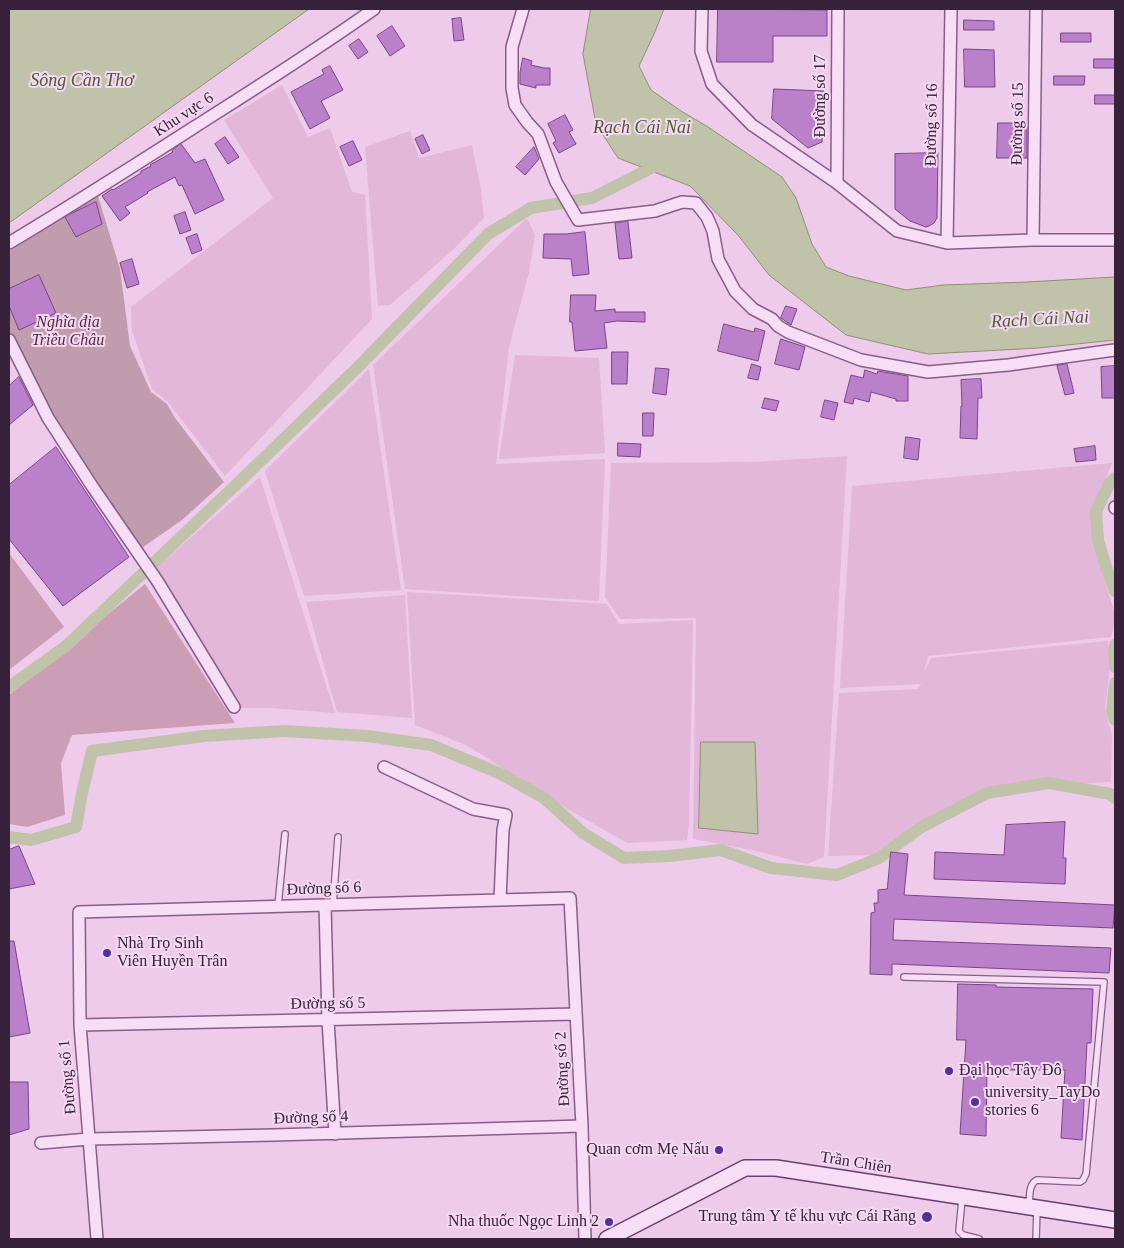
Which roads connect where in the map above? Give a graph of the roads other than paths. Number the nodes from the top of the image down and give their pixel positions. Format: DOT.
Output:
graph roads {
  1 [pos="374,9"];
  2 [pos="523,9"];
  3 [pos="702,9"];
  4 [pos="838,9"];
  5 [pos="951,9"];
  6 [pos="1036,9"];
  7 [pos="837,183"];
  8 [pos="1033,240"];
  9 [pos="1115,240"];
  10 [pos="9,242"];
  11 [pos="947,243"];
  12 [pos="9,340"];
  13 [pos="1115,350"];
  14 [pos="234,707"];
  15 [pos="384,767"];
  16 [pos="285,834"];
  17 [pos="338,837"];
  18 [pos="570,898"];
  19 [pos="500,900"];
  20 [pos="329,905"];
  21 [pos="278,906"];
  22 [pos="79,912"];
  23 [pos="904,977"];
  24 [pos="576,1014"];
  25 [pos="328,1020"];
  26 [pos="80,1025"];
  27 [pos="582,1126"];
  28 [pos="335,1134"];
  29 [pos="89,1139"];
  30 [pos="41,1143"];
  31 [pos="962,1196"];
  32 [pos="1033,1207"];
  33 [pos="1115,1220"];
  34 [pos="96,1239"];
  35 [pos="585,1239"];
  36 [pos="607,1239"];
  37 [pos="979,1239"];
  38 [pos="1036,1239"];
  1 -- 10 [label="street, Khu vực 6"];
  2 -- 13 [label="street"];
  3 -- 7 [label="street"];
  4 -- 7 [label="street, Đường số 17"];
  5 -- 11 [label="street, Đường số 16"];
  6 -- 8 [label="street, Đường số 15"];
  7 -- 11 [label="street"];
  8 -- 9 [label="street"];
  8 -- 11 [label="street"];
  12 -- 14 [label="street"];
  15 -- 19 [label="street"];
  16 -- 21 [label="lane"];
  17 -- 20 [label="lane"];
  18 -- 19 [label="street, Đường số 6"];
  18 -- 24 [label="street, Đường số 2"];
  19 -- 20 [label="street, Đường số 6"];
  20 -- 21 [label="street, Đường số 6"];
  20 -- 25 [label="street"];
  21 -- 22 [label="street, Đường số 6"];
  22 -- 26 [label="street, Đường số 1"];
  23 -- 32 [label="lane"];
  24 -- 25 [label="street, Đường số 5"];
  24 -- 27 [label="street, Đường số 2"];
  25 -- 26 [label="street, Đường số 5"];
  25 -- 28 [label="street"];
  26 -- 29 [label="street, Đường số 1"];
  27 -- 28 [label="street, Đường số 4"];
  27 -- 35 [label="street, Đường số 2"];
  28 -- 29 [label="street, Đường số 4"];
  29 -- 30 [label="street, Đường số 4"];
  29 -- 34 [label="street, Đường số 1"];
  31 -- 32 [label="street, Trần Chiên"];
  31 -- 36 [label="street, Trần Chiên"];
  31 -- 37 [label="lane"];
  32 -- 33 [label="street, Trần Chiên"];
  32 -- 38 [label="lane"];
}
